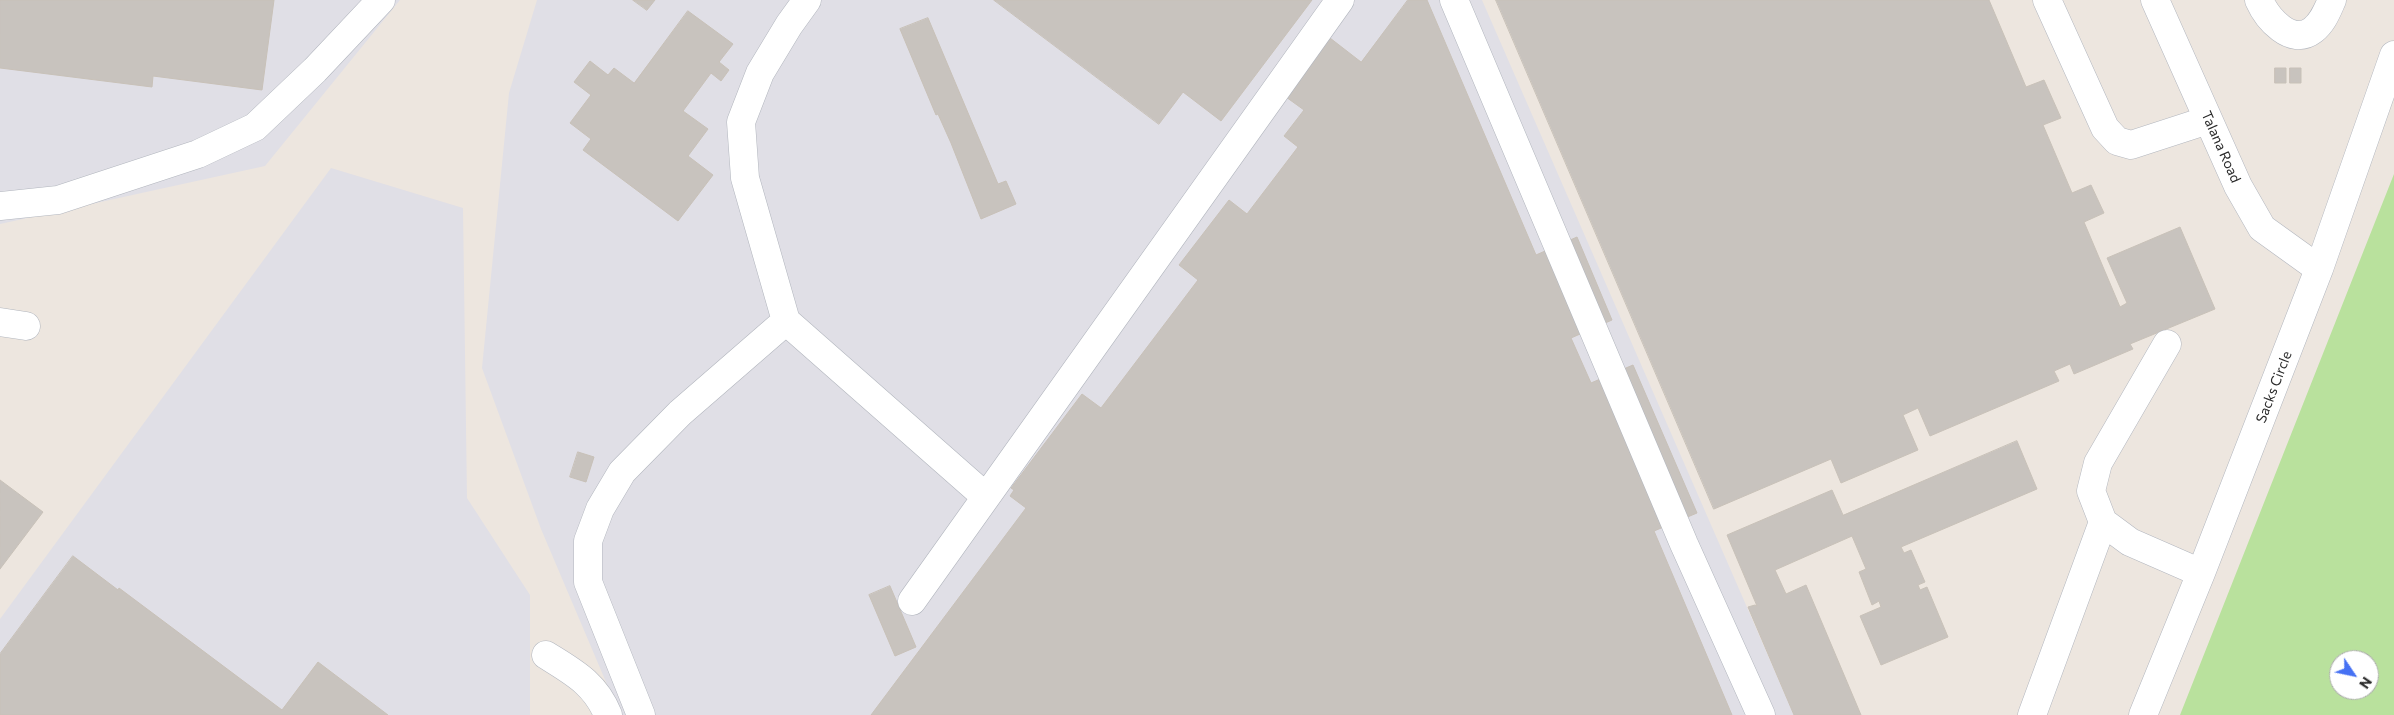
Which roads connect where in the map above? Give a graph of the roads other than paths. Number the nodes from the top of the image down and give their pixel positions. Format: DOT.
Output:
graph roads {
  1 [pos="381,0"];
  2 [pos="807,0"];
  3 [pos="1340,0"];
  4 [pos="1454,0"];
  5 [pos="2047,0"];
  6 [pos="2155,0"];
  7 [pos="2259,0"];
  8 [pos="2332,0"];
  9 [pos="2394,55"];
  10 [pos="2208,120"];
  11 [pos="0,206"];
  12 [pos="2319,269"];
  13 [pos="786,321"];
  14 [pos="2167,344"];
  15 [pos="986,497"];
  16 [pos="2103,522"];
  17 [pos="2202,573"];
  18 [pos="912,601"];
  19 [pos="546,655"];
  20 [pos="608,715"];
  21 [pos="641,715"];
  22 [pos="1761,715"];
  23 [pos="2032,715"];
  24 [pos="2143,715"];
  1 -- 11 [label="street"];
  2 -- 13 [label="street"];
  3 -- 15 [label="street"];
  4 -- 22 [label="street"];
  5 -- 10 [label="street"];
  6 -- 10 [label="street, Talana Road"];
  7 -- 8 [label="street"];
  9 -- 12 [label="street, Sacks Circle"];
  10 -- 12 [label="street, Talana Road"];
  12 -- 17 [label="street, Sacks Circle"];
  13 -- 15 [label="street"];
  13 -- 21 [label="street"];
  14 -- 16 [label="street"];
  15 -- 18 [label="street"];
  16 -- 17 [label="street"];
  16 -- 23 [label="street"];
  17 -- 24 [label="street, Sacks Circle"];
  19 -- 20 [label="street"];
}
